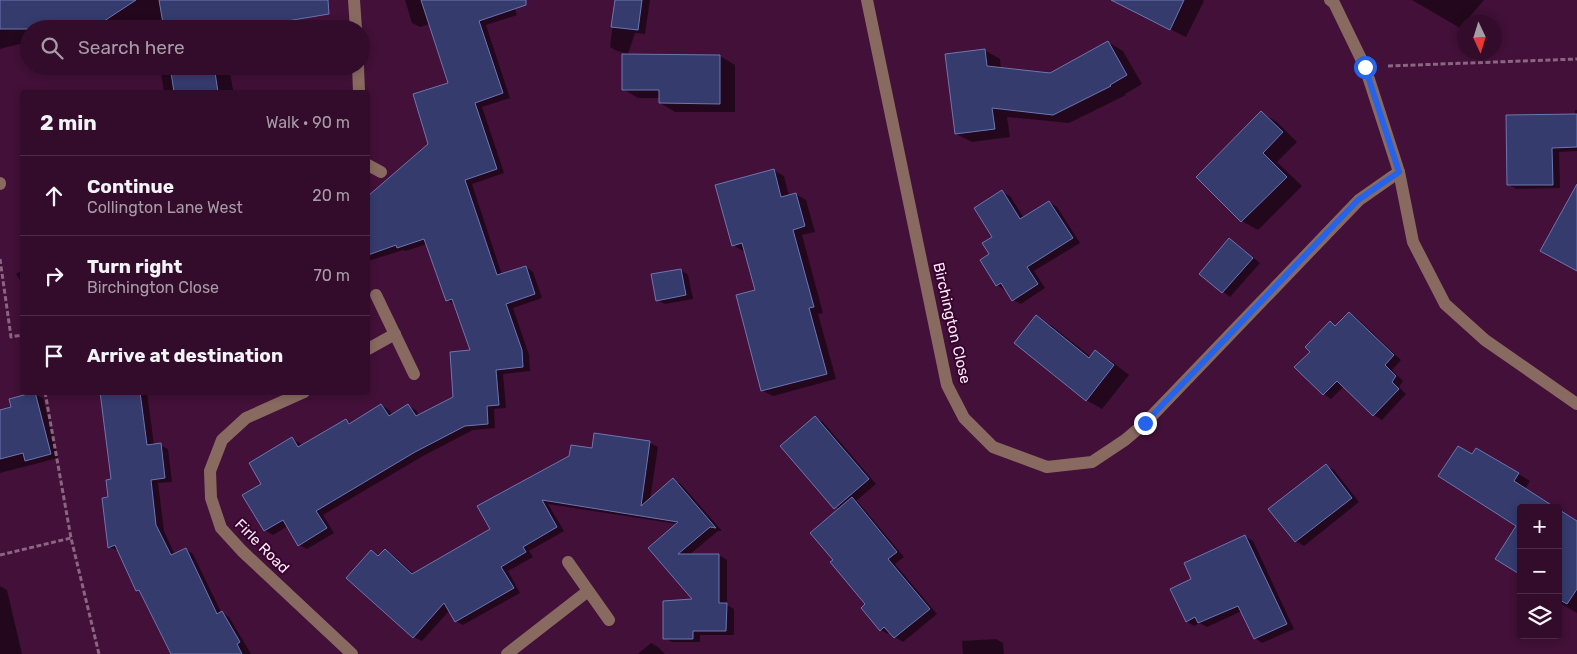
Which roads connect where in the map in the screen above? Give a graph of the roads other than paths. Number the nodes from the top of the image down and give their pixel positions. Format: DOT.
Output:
graph roads {
  1 [pos="354,0"];
  2 [pos="867,0"];
  3 [pos="1330,0"];
  4 [pos="355,20"];
  5 [pos="358,75"];
  6 [pos="359,90"];
  7 [pos="370,166"];
  8 [pos="381,172"];
  9 [pos="1399,172"];
  10 [pos="376,295"];
  11 [pos="395,334"];
  12 [pos="370,348"];
  13 [pos="414,374"];
  14 [pos="297,395"];
  15 [pos="1577,404"];
  16 [pos="568,562"];
  17 [pos="588,590"];
  18 [pos="609,620"];
  19 [pos="352,654"];
  20 [pos="507,654"];
  1 -- 4 [label="street"];
  2 -- 9 [label="street, Birchington Close"];
  3 -- 9 [label="street"];
  5 -- 6 [label="street"];
  7 -- 8 [label="street"];
  9 -- 15 [label="street"];
  10 -- 11 [label="street"];
  11 -- 12 [label="street"];
  11 -- 13 [label="street"];
  14 -- 19 [label="street, Firle Road"];
  16 -- 17 [label="street"];
  17 -- 18 [label="street"];
  17 -- 20 [label="street"];
}
